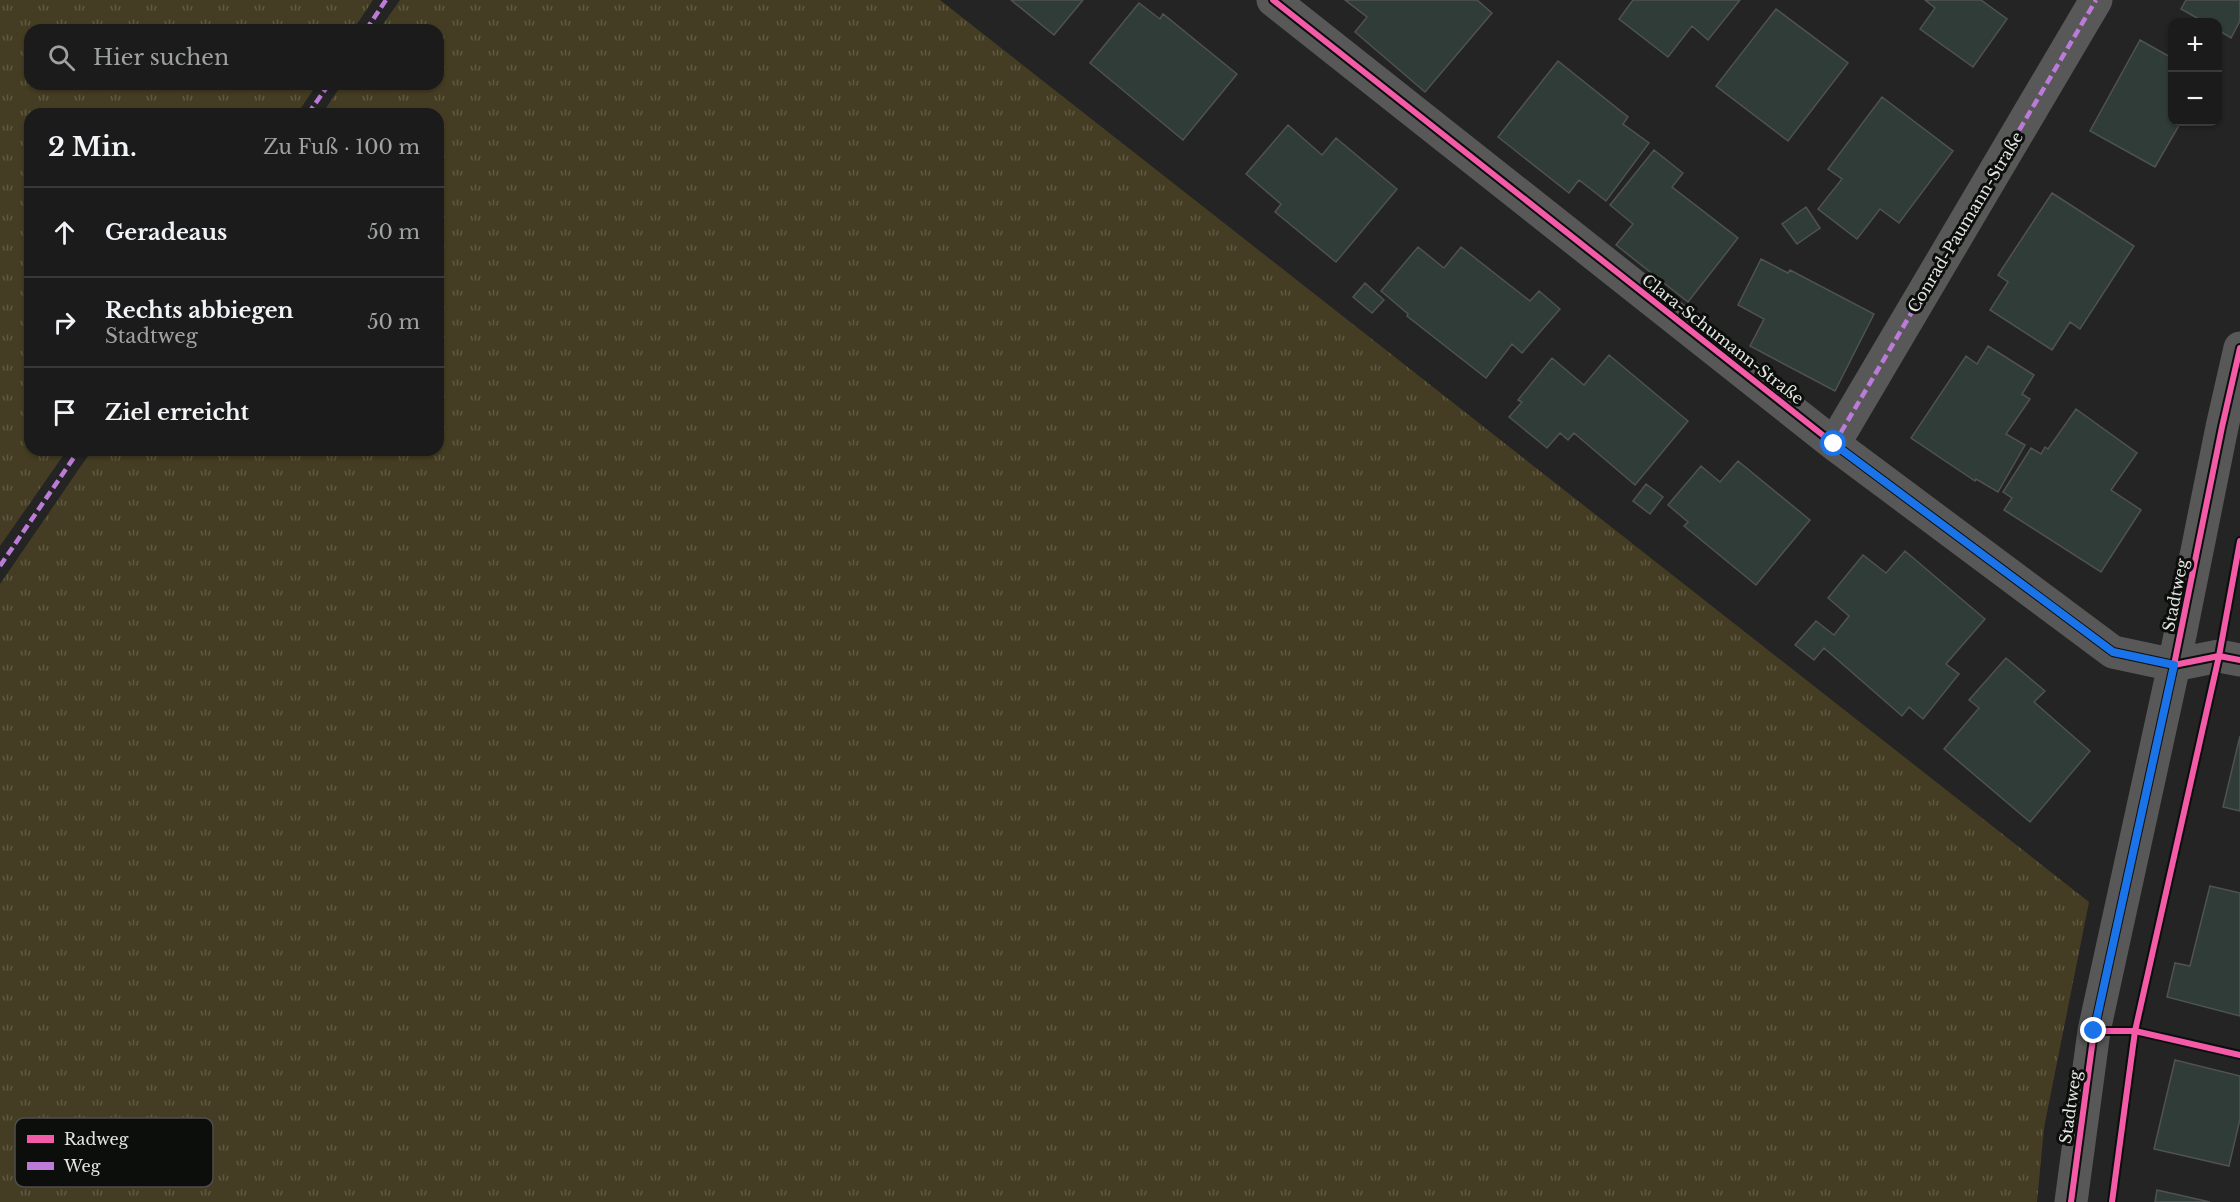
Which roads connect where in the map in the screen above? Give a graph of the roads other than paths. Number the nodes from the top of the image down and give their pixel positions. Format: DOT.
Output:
graph roads {
  1 [pos="1273,0"];
  2 [pos="2096,0"];
  3 [pos="2240,348"];
  4 [pos="1834,444"];
  5 [pos="2240,660"];
  6 [pos="2174,665"];
  7 [pos="2071,1202"];
  1 -- 4 [label="street, Clara-Schumann-Straße"];
  2 -- 4 [label="street, Conrad-Paumann-Straße"];
  3 -- 6 [label="street, Stadtweg"];
  4 -- 6 [label="street, Clara-Schumann-Straße"];
  5 -- 6 [label="street"];
  6 -- 7 [label="street, Stadtweg"];
}
